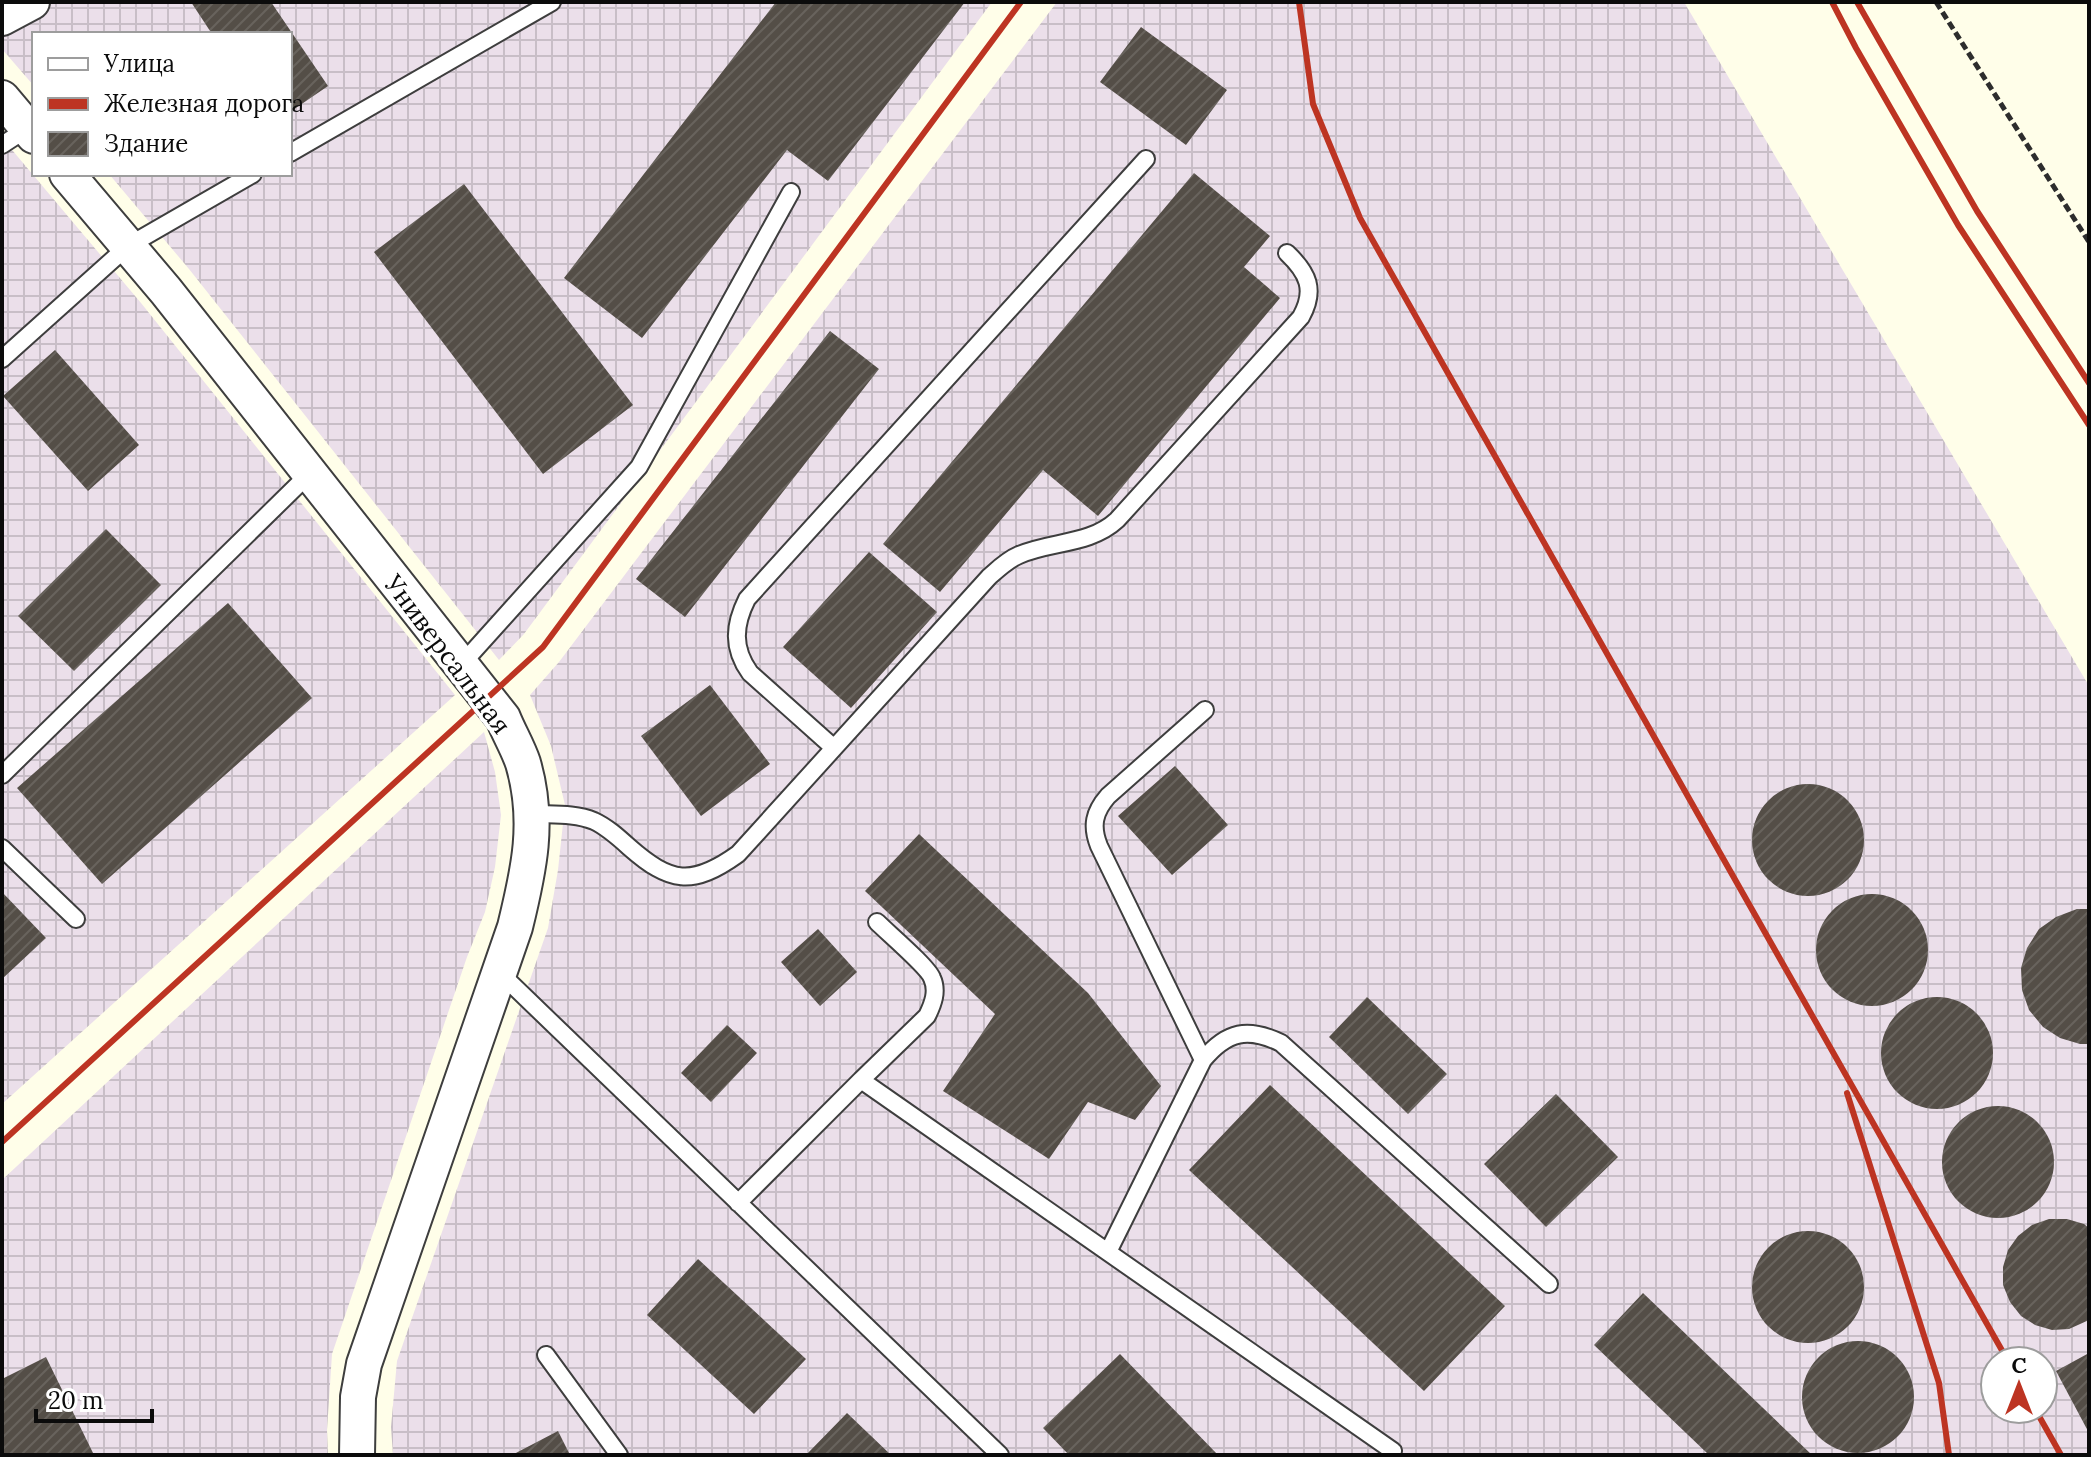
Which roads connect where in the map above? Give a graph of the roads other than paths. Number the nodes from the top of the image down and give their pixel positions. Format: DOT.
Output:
graph roads {
  1 [pos="32,2"];
  2 [pos="552,2"];
  3 [pos="2,18"];
  4 [pos="2,98"];
  5 [pos="21,136"];
  6 [pos="292,152"];
  7 [pos="1146,159"];
  8 [pos="69,176"];
  9 [pos="250,176"];
  10 [pos="791,192"];
  11 [pos="128,246"];
  12 [pos="1287,253"];
  13 [pos="2,359"];
  14 [pos="310,473"];
  15 [pos="461,665"];
  16 [pos="1205,710"];
  17 [pos="834,748"];
  18 [pos="2,775"];
  19 [pos="533,814"];
  20 [pos="2,848"];
  21 [pos="76,919"];
  22 [pos="877,922"];
  23 [pos="499,972"];
  24 [pos="1203,1060"];
  25 [pos="861,1080"];
  26 [pos="738,1203"];
  27 [pos="1108,1252"];
  28 [pos="1549,1284"];
  29 [pos="546,1355"];
  30 [pos="1393,1451"];
  31 [pos="357,1455"];
  32 [pos="619,1455"];
  33 [pos="1000,1455"];
  1 -- 3 [label="street"];
  2 -- 6 [label="lane"];
  4 -- 5 [label="street"];
  7 -- 17 [label="lane"];
  8 -- 11 [label="street, Универсальная"];
  9 -- 11 [label="lane"];
  10 -- 15 [label="lane"];
  11 -- 13 [label="lane"];
  11 -- 14 [label="street, Универсальная"];
  12 -- 17 [label="lane"];
  14 -- 15 [label="street, Универсальная"];
  14 -- 18 [label="lane"];
  15 -- 19 [label="street, Универсальная"];
  16 -- 24 [label="lane"];
  17 -- 19 [label="lane"];
  19 -- 23 [label="street, Универсальная"];
  20 -- 21 [label="lane"];
  22 -- 25 [label="lane"];
  23 -- 26 [label="lane"];
  23 -- 31 [label="street, Универсальная"];
  24 -- 27 [label="lane"];
  24 -- 28 [label="lane"];
  25 -- 26 [label="lane"];
  25 -- 27 [label="lane"];
  26 -- 33 [label="lane"];
  27 -- 30 [label="lane"];
  29 -- 32 [label="lane"];
}
